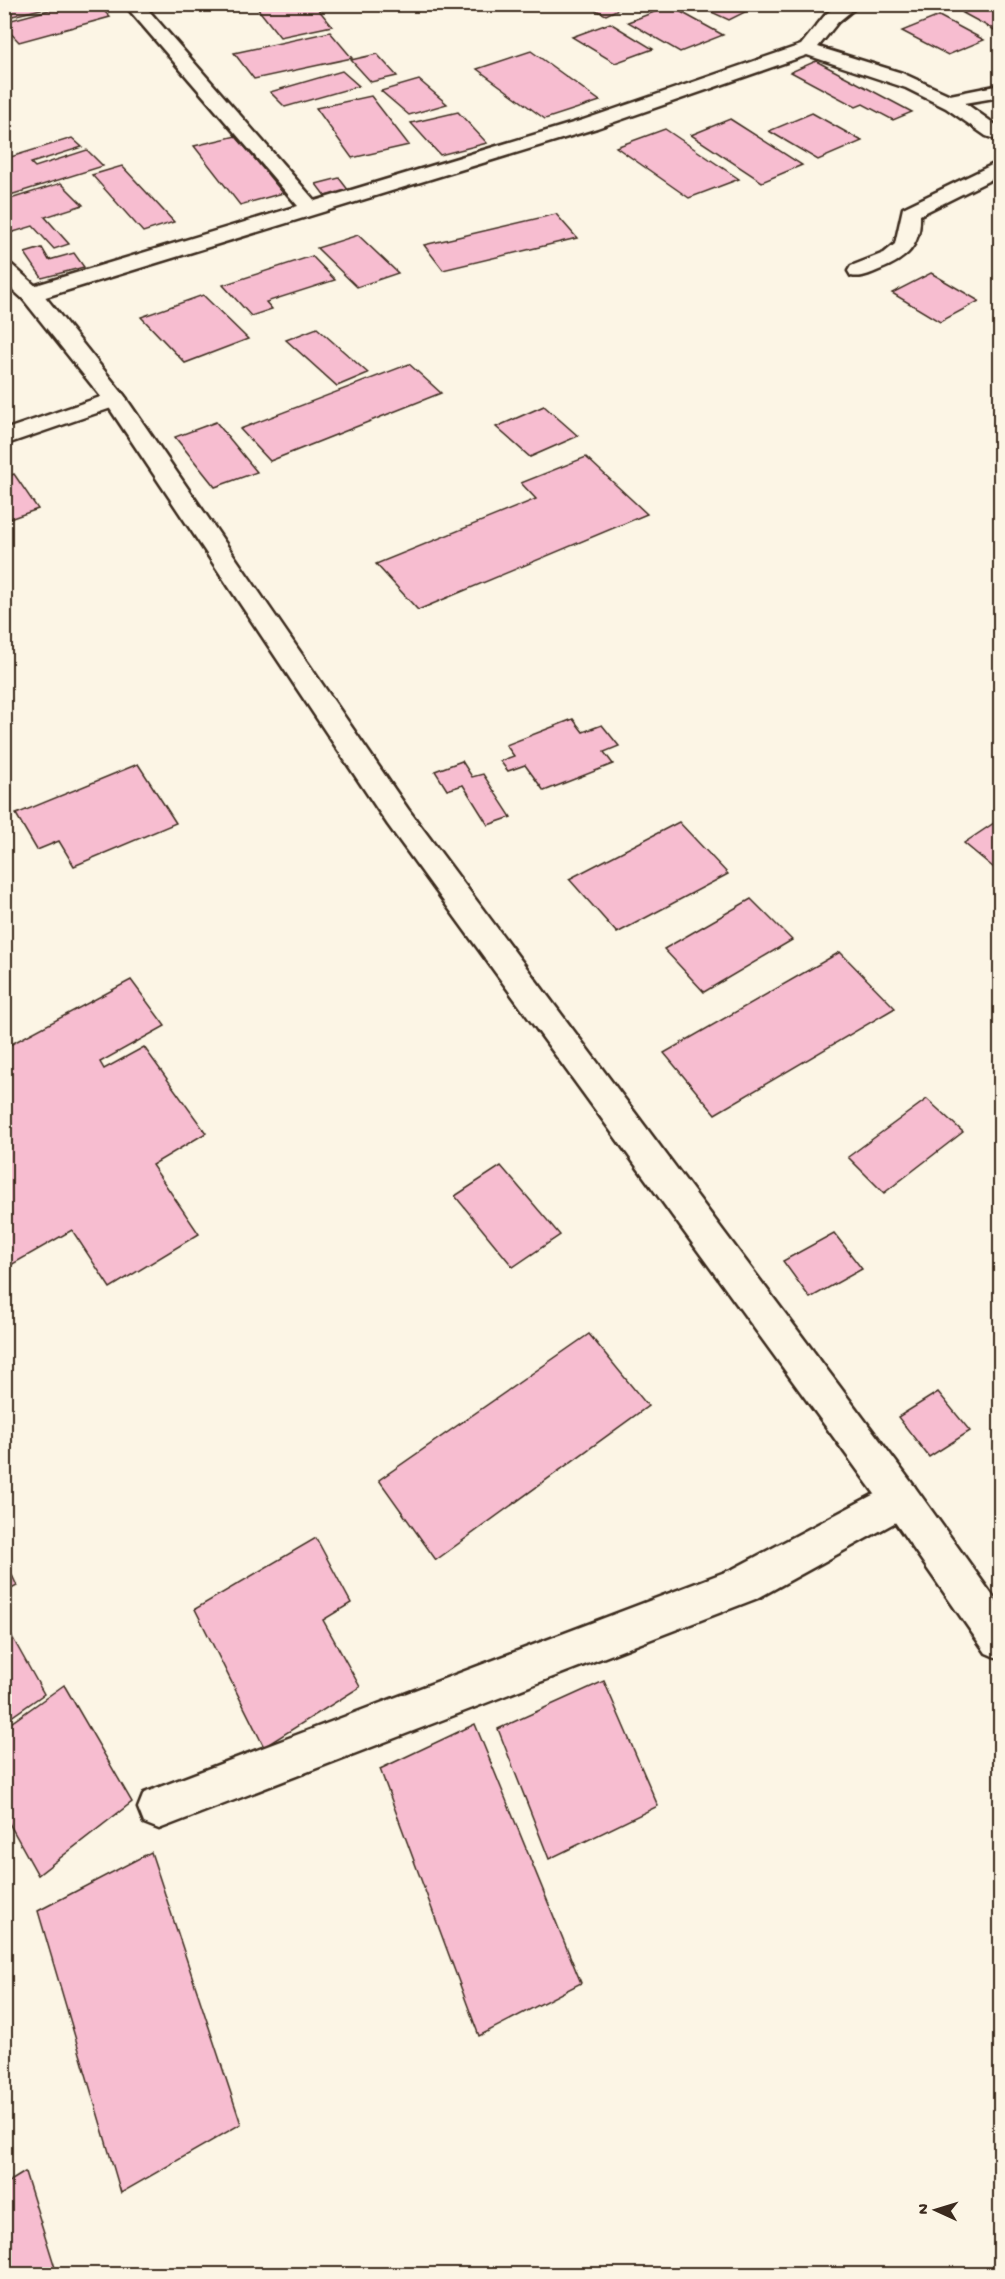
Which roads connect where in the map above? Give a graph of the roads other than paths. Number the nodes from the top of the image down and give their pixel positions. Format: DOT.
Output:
graph roads {
  1 [pos="133,4"];
  2 [pos="851,4"];
  3 [pos="807,49"];
  4 [pos="1000,91"];
  5 [pos="948,101"];
  6 [pos="1000,135"];
  7 [pos="1000,167"];
  8 [pos="311,209"];
  9 [pos="4,270"];
  10 [pos="859,271"];
  11 [pos="31,294"];
  12 [pos="116,399"];
  13 [pos="4,438"];
  14 [pos="901,1499"];
  15 [pos="1000,1639"];
  16 [pos="159,1808"];
  1 -- 8 [label="street"];
  2 -- 3 [label="street"];
  3 -- 5 [label="street"];
  3 -- 8 [label="street"];
  4 -- 5 [label="street"];
  5 -- 6 [label="street"];
  7 -- 10 [label="street"];
  8 -- 11 [label="street"];
  9 -- 11 [label="street"];
  11 -- 12 [label="street"];
  12 -- 13 [label="street"];
  12 -- 14 [label="street"];
  14 -- 15 [label="street"];
  14 -- 16 [label="street"];
}
